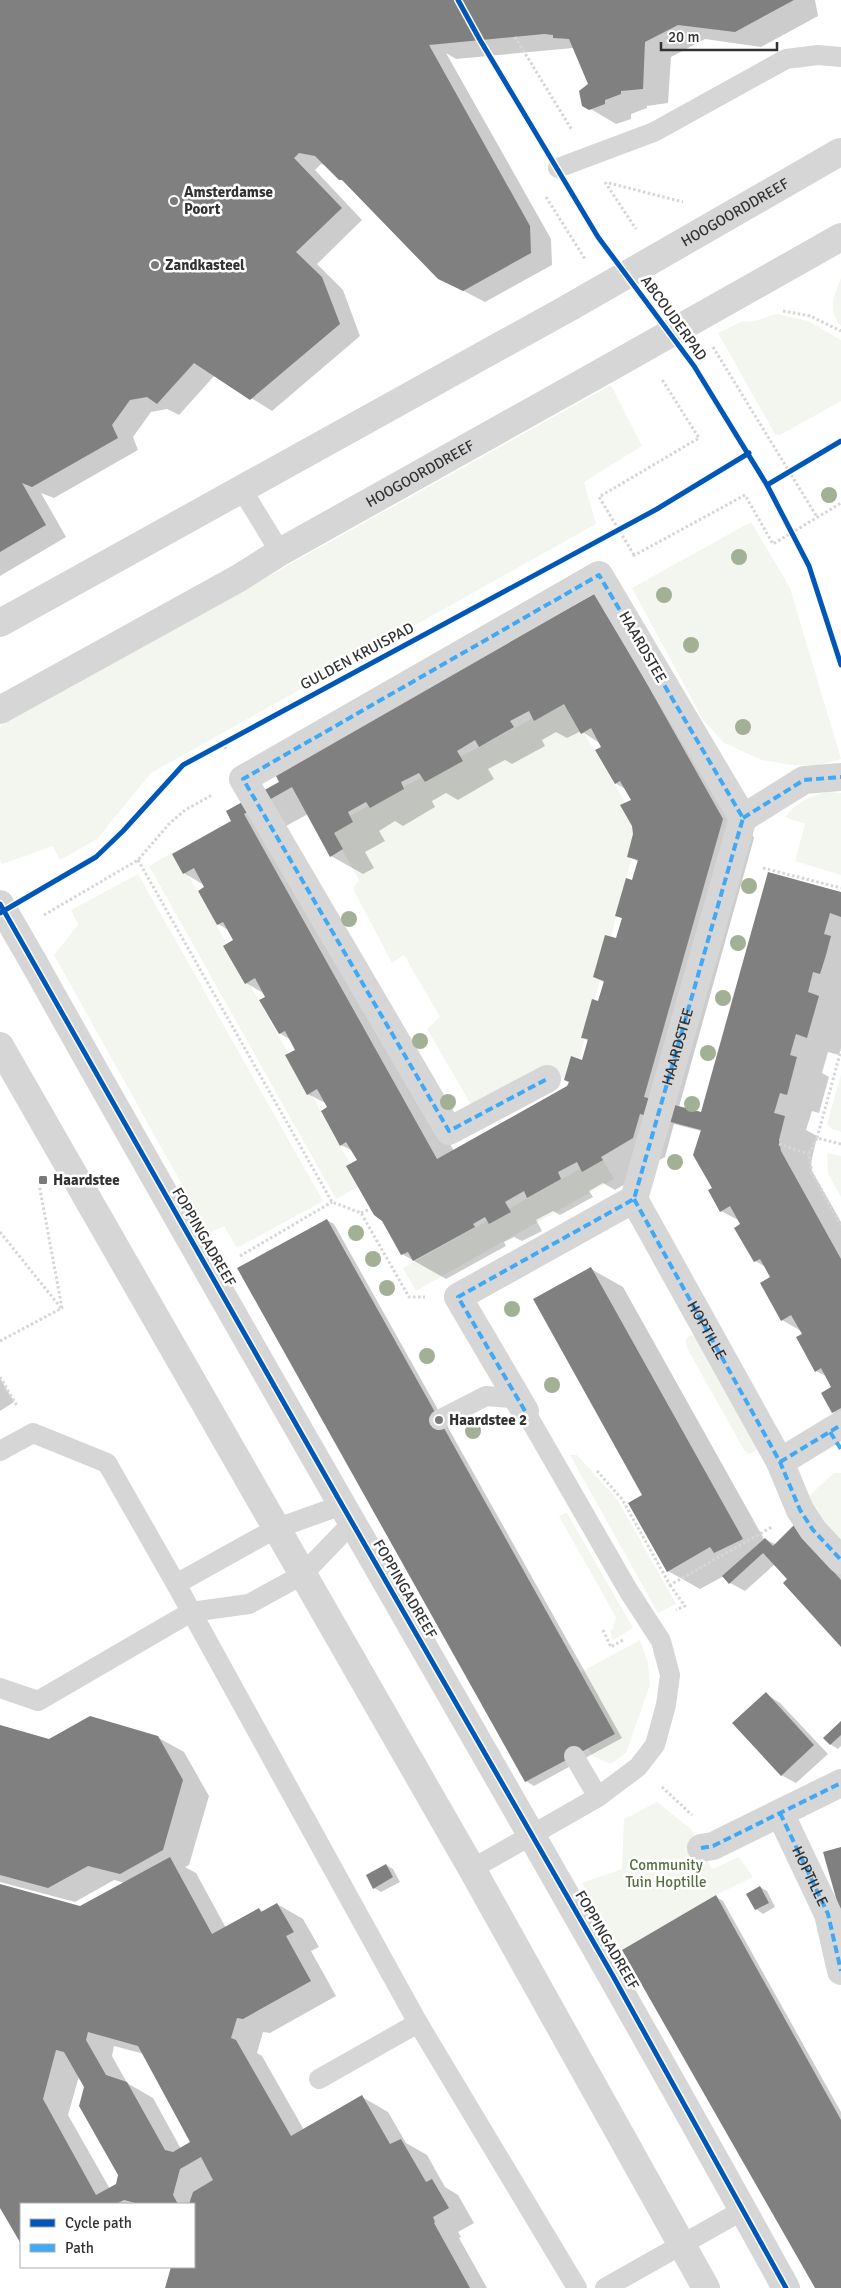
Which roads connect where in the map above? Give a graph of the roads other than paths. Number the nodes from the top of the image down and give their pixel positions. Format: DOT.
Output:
graph roads {
  1 [pos="841,57"];
  2 [pos="841,152"];
  3 [pos="558,168"];
  4 [pos="841,237"];
  5 [pos="241,488"];
  6 [pos="280,552"];
  7 [pos="0,623"];
  8 [pos="0,710"];
  9 [pos="841,777"];
  10 [pos="743,818"];
  11 [pos="0,904"];
  12 [pos="0,1046"];
  13 [pos="547,1079"];
  14 [pos="634,1199"];
  15 [pos="525,1411"];
  16 [pos="439,1420"];
  17 [pos="837,1436"];
  18 [pos="0,1451"];
  19 [pos="780,1462"];
  20 [pos="347,1514"];
  21 [pos="275,1529"];
  22 [pos="841,1560"];
  23 [pos="302,1575"];
  24 [pos="176,1584"];
  25 [pos="191,1612"];
  26 [pos="0,1688"];
  27 [pos="574,1756"];
  28 [pos="841,1783"];
  29 [pos="598,1797"];
  30 [pos="780,1813"];
  31 [pos="532,1834"];
  32 [pos="701,1848"];
  33 [pos="472,1869"];
  34 [pos="841,1971"];
  35 [pos="418,2024"];
  36 [pos="319,2079"];
  37 [pos="743,2210"];
  38 [pos="682,2244"];
  39 [pos="577,2288"];
  40 [pos="605,2288"];
  41 [pos="706,2288"];
  42 [pos="786,2288"];
  1 -- 3 [label="lane"];
  2 -- 5 [label="street, HOOGOORDDREEF, bridge"];
  4 -- 6 [label="street, HOOGOORDDREEF, bridge"];
  5 -- 6 [label="lane"];
  5 -- 7 [label="street, HOOGOORDDREEF"];
  6 -- 8 [label="street, HOOGOORDDREEF"];
  9 -- 10 [label="street"];
  10 -- 13 [label="street, HAARDSTEE"];
  10 -- 14 [label="street, HAARDSTEE"];
  11 -- 20 [label="street, FOPPINGADREEF, bridge"];
  12 -- 21 [label="street"];
  14 -- 15 [label="street"];
  14 -- 19 [label="street, HOPTILLE"];
  15 -- 16 [label="lane"];
  15 -- 29 [label="lane"];
  17 -- 19 [label="street"];
  18 -- 24 [label="lane"];
  19 -- 22 [label="street, HOPTILLE"];
  20 -- 21 [label="lane"];
  20 -- 23 [label="lane"];
  20 -- 31 [label="street, FOPPINGADREEF"];
  21 -- 23 [label="street"];
  21 -- 24 [label="lane"];
  23 -- 25 [label="lane"];
  23 -- 33 [label="street"];
  24 -- 25 [label="lane"];
  25 -- 26 [label="lane"];
  25 -- 35 [label="lane"];
  27 -- 29 [label="lane"];
  28 -- 30 [label="street"];
  29 -- 31 [label="lane"];
  30 -- 32 [label="street"];
  30 -- 34 [label="street, HOPTILLE"];
  31 -- 33 [label="lane"];
  31 -- 37 [label="street, FOPPINGADREEF"];
  33 -- 38 [label="street"];
  35 -- 36 [label="lane"];
  35 -- 39 [label="lane"];
  37 -- 38 [label="lane"];
  37 -- 42 [label="street, FOPPINGADREEF"];
  38 -- 40 [label="lane"];
  38 -- 41 [label="street"];
}
